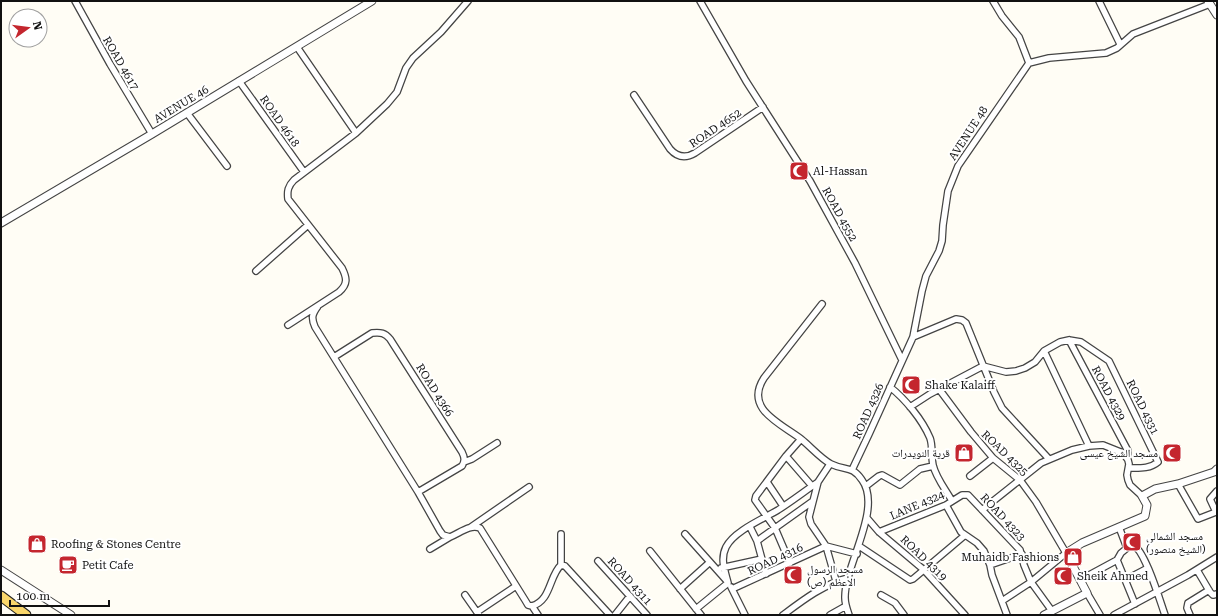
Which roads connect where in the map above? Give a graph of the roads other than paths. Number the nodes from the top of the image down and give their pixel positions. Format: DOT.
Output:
graph roads {
  1 [pos="75,1"];
  2 [pos="370,1"];
  3 [pos="468,1"];
  4 [pos="700,1"];
  5 [pos="993,1"];
  6 [pos="1100,1"];
  7 [pos="1209,3"];
  8 [pos="1217,15"];
  9 [pos="1120,44"];
  10 [pos="297,47"];
  11 [pos="1029,63"];
  12 [pos="239,81"];
  13 [pos="634,95"];
  14 [pos="763,108"];
  15 [pos="187,113"];
  16 [pos="356,133"];
  17 [pos="152,134"];
  18 [pos="227,166"];
  19 [pos="304,172"];
  20 [pos="1,223"];
  21 [pos="308,225"];
  22 [pos="256,271"];
  23 [pos="822,304"];
  24 [pos="318,306"];
  25 [pos="288,325"];
  26 [pos="912,337"];
  27 [pos="1069,340"];
  28 [pos="1044,351"];
  29 [pos="334,357"];
  30 [pos="902,360"];
  31 [pos="983,366"];
  32 [pos="890,386"];
  33 [pos="939,389"];
  34 [pos="910,408"];
  35 [pos="801,439"];
  36 [pos="497,443"];
  37 [pos="1089,446"];
  38 [pos="786,456"];
  39 [pos="993,458"];
  40 [pos="1127,458"];
  41 [pos="1049,459"];
  42 [pos="464,462"];
  43 [pos="830,464"];
  44 [pos="933,466"];
  45 [pos="1129,468"];
  46 [pos="852,470"];
  47 [pos="1216,472"];
  48 [pos="970,476"];
  49 [pos="1020,480"];
  50 [pos="767,482"];
  51 [pos="818,482"];
  52 [pos="1178,484"];
  53 [pos="812,486"];
  54 [pos="866,486"];
  55 [pos="529,487"];
  56 [pos="1217,491"];
  57 [pos="418,492"];
  58 [pos="962,495"];
  59 [pos="1142,496"];
  60 [pos="813,501"];
  61 [pos="952,501"];
  62 [pos="946,505"];
  63 [pos="783,506"];
  64 [pos="982,510"];
  65 [pos="767,516"];
  66 [pos="867,518"];
  67 [pos="470,527"];
  68 [pos="750,527"];
  69 [pos="1119,527"];
  70 [pos="775,528"];
  71 [pos="879,532"];
  72 [pos="561,534"];
  73 [pos="685,534"];
  74 [pos="964,536"];
  75 [pos="450,537"];
  76 [pos="757,541"];
  77 [pos="826,546"];
  78 [pos="859,546"];
  79 [pos="1127,548"];
  80 [pos="430,549"];
  81 [pos="650,551"];
  82 [pos="1066,553"];
  83 [pos="857,554"];
  84 [pos="1022,554"];
  85 [pos="1217,557"];
  86 [pos="762,559"];
  87 [pos="1117,560"];
  88 [pos="598,561"];
  89 [pos="710,562"];
  90 [pos="790,563"];
  91 [pos="560,565"];
  92 [pos="990,565"];
  93 [pos="724,568"];
  94 [pos="1148,568"];
  95 [pos="716,569"];
  96 [pos="1,570"];
  97 [pos="924,570"];
  98 [pos="1197,570"];
  99 [pos="766,574"];
  100 [pos="848,578"];
  101 [pos="1080,580"];
  102 [pos="1125,580"];
  103 [pos="836,582"];
  104 [pos="1031,582"];
  105 [pos="728,583"];
  106 [pos="516,586"];
  107 [pos="680,589"];
  108 [pos="732,590"];
  109 [pos="1209,590"];
  110 [pos="1157,592"];
  111 [pos="1087,593"];
  112 [pos="1217,594"];
  113 [pos="465,595"];
  114 [pos="881,595"];
  115 [pos="1,596"];
  116 [pos="630,596"];
  117 [pos="1002,601"];
  118 [pos="1135,604"];
  119 [pos="532,606"];
  120 [pos="846,606"];
  121 [pos="696,609"];
  122 [pos="1052,611"];
  123 [pos="478,613"];
  124 [pos="1188,614"];
  125 [pos="26,615"];
  126 [pos="71,615"];
  127 [pos="538,615"];
  128 [pos="610,615"];
  129 [pos="615,615"];
  130 [pos="647,615"];
  131 [pos="701,615"];
  132 [pos="745,615"];
  133 [pos="783,615"];
  134 [pos="830,615"];
  135 [pos="849,615"];
  136 [pos="904,615"];
  137 [pos="965,615"];
  138 [pos="1007,615"];
  139 [pos="1044,615"];
  140 [pos="1100,615"];
  141 [pos="1114,615"];
  142 [pos="1166,615"];
  1 -- 17 [label="street, ROAD 4617"];
  2 -- 10 [label="street, AVENUE 46"];
  3 -- 16 [label="street"];
  4 -- 14 [label="street, ROAD 4552"];
  5 -- 11 [label="street"];
  6 -- 9 [label="street"];
  7 -- 8 [label="street"];
  7 -- 9 [label="street"];
  9 -- 11 [label="street"];
  10 -- 12 [label="street, AVENUE 46"];
  10 -- 16 [label="street"];
  11 -- 26 [label="street, AVENUE 48"];
  12 -- 15 [label="street, AVENUE 46"];
  12 -- 19 [label="street, ROAD 4618"];
  13 -- 14 [label="street, ROAD 4652"];
  14 -- 30 [label="street, ROAD 4552"];
  15 -- 17 [label="street, AVENUE 46"];
  15 -- 18 [label="street"];
  16 -- 19 [label="street"];
  17 -- 20 [label="street, AVENUE 46"];
  19 -- 21 [label="street"];
  21 -- 22 [label="street"];
  21 -- 24 [label="street"];
  23 -- 35 [label="street"];
  24 -- 25 [label="street"];
  24 -- 29 [label="street"];
  26 -- 30 [label="street, AVENUE 48"];
  26 -- 31 [label="street"];
  27 -- 28 [label="street"];
  27 -- 40 [label="street, ROAD 4329"];
  27 -- 45 [label="street, ROAD 4331"];
  28 -- 31 [label="street"];
  28 -- 37 [label="street"];
  29 -- 42 [label="street, ROAD 4366"];
  29 -- 57 [label="street"];
  30 -- 32 [label="street, ROAD 4326"];
  31 -- 33 [label="street"];
  31 -- 41 [label="street"];
  32 -- 34 [label="street"];
  32 -- 46 [label="street, ROAD 4326"];
  33 -- 34 [label="street"];
  33 -- 39 [label="street, ROAD 4325"];
  34 -- 44 [label="street"];
  35 -- 38 [label="street"];
  35 -- 43 [label="street"];
  36 -- 42 [label="street"];
  37 -- 40 [label="street"];
  37 -- 41 [label="street"];
  38 -- 50 [label="street"];
  38 -- 53 [label="street"];
  39 -- 48 [label="street"];
  39 -- 49 [label="street, ROAD 4325"];
  40 -- 45 [label="street, ROAD 4329"];
  41 -- 49 [label="street"];
  42 -- 57 [label="street"];
  43 -- 46 [label="street"];
  43 -- 51 [label="street"];
  44 -- 54 [label="street"];
  44 -- 61 [label="street"];
  45 -- 59 [label="street, ROAD 4329"];
  46 -- 54 [label="street"];
  47 -- 52 [label="street"];
  49 -- 64 [label="street"];
  49 -- 82 [label="street, ROAD 4325"];
  50 -- 63 [label="street"];
  50 -- 65 [label="street"];
  51 -- 53 [label="street"];
  51 -- 60 [label="street"];
  52 -- 56 [label="street"];
  52 -- 59 [label="street"];
  53 -- 63 [label="street"];
  54 -- 66 [label="street"];
  55 -- 67 [label="street"];
  57 -- 75 [label="street"];
  58 -- 61 [label="street, LANE 4324"];
  58 -- 64 [label="street, ROAD 4323"];
  59 -- 69 [label="street"];
  60 -- 70 [label="street"];
  60 -- 77 [label="street"];
  61 -- 62 [label="street, LANE 4324"];
  62 -- 71 [label="street, LANE 4324"];
  62 -- 74 [label="street"];
  63 -- 65 [label="street"];
  64 -- 84 [label="street, ROAD 4323"];
  65 -- 68 [label="street"];
  65 -- 70 [label="street"];
  66 -- 71 [label="street, ROAD 4319"];
  66 -- 78 [label="street"];
  67 -- 75 [label="street"];
  67 -- 106 [label="street"];
  68 -- 76 [label="street"];
  68 -- 93 [label="street"];
  69 -- 79 [label="street"];
  69 -- 82 [label="street"];
  70 -- 76 [label="street"];
  70 -- 90 [label="street"];
  71 -- 97 [label="street, ROAD 4319"];
  72 -- 91 [label="street"];
  73 -- 89 [label="street"];
  74 -- 92 [label="street"];
  74 -- 97 [label="street"];
  75 -- 80 [label="street"];
  76 -- 86 [label="street"];
  77 -- 83 [label="street"];
  77 -- 90 [label="street, ROAD 4316"];
  77 -- 103 [label="street"];
  78 -- 83 [label="street"];
  78 -- 97 [label="street"];
  79 -- 87 [label="street"];
  79 -- 94 [label="street"];
  81 -- 107 [label="street"];
  82 -- 101 [label="street"];
  82 -- 104 [label="street"];
  83 -- 100 [label="street"];
  84 -- 92 [label="street"];
  84 -- 104 [label="street, ROAD 4323"];
  85 -- 98 [label="street"];
  86 -- 93 [label="street"];
  86 -- 99 [label="street"];
  87 -- 101 [label="street"];
  87 -- 102 [label="street"];
  88 -- 116 [label="street, ROAD 4311"];
  89 -- 95 [label="street"];
  89 -- 107 [label="street"];
  90 -- 99 [label="street, ROAD 4316"];
  91 -- 119 [label="street"];
  91 -- 128 [label="street"];
  92 -- 117 [label="street"];
  93 -- 95 [label="street"];
  93 -- 105 [label="street"];
  94 -- 102 [label="street"];
  94 -- 110 [label="street"];
  95 -- 105 [label="street"];
  96 -- 126 [label="street"];
  97 -- 137 [label="street, ROAD 4319"];
  98 -- 109 [label="street"];
  98 -- 110 [label="street"];
  99 -- 108 [label="street, ROAD 4316"];
  100 -- 103 [label="street"];
  100 -- 120 [label="street"];
  101 -- 111 [label="street"];
  102 -- 118 [label="street"];
  103 -- 133 [label="street"];
  104 -- 117 [label="street"];
  104 -- 122 [label="street, ROAD 4323"];
  105 -- 108 [label="street"];
  105 -- 121 [label="street"];
  106 -- 119 [label="street"];
  106 -- 123 [label="street"];
  107 -- 121 [label="street"];
  108 -- 132 [label="street"];
  109 -- 112 [label="street"];
  109 -- 124 [label="street"];
  110 -- 118 [label="street"];
  110 -- 142 [label="street"];
  111 -- 122 [label="street"];
  111 -- 140 [label="street"];
  113 -- 123 [label="street"];
  114 -- 136 [label="street"];
  115 -- 125 [label="main road"];
  116 -- 129 [label="street"];
  116 -- 130 [label="street, ROAD 4311"];
  117 -- 138 [label="street"];
  118 -- 141 [label="street"];
  119 -- 127 [label="street"];
  120 -- 134 [label="street"];
  120 -- 135 [label="street"];
  121 -- 131 [label="street"];
  122 -- 139 [label="street"];
}
